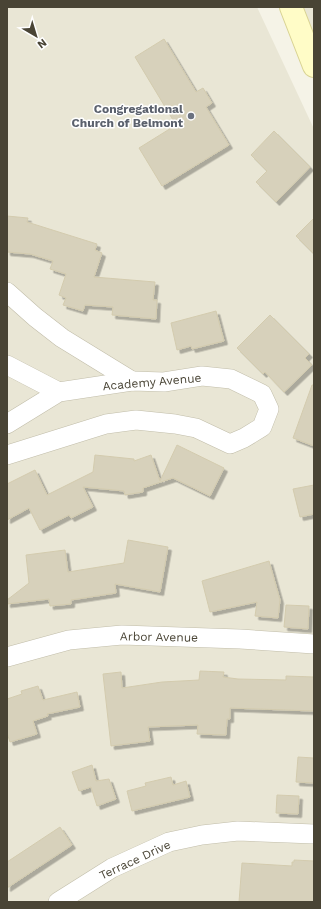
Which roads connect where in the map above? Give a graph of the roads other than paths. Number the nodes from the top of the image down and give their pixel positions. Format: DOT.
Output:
graph roads {
  1 [pos="291,7"];
  2 [pos="314,66"];
  3 [pos="7,292"];
  4 [pos="7,365"];
  5 [pos="132,381"];
  6 [pos="59,392"];
  7 [pos="7,424"];
  8 [pos="7,455"];
  9 [pos="314,644"];
  10 [pos="7,657"];
  11 [pos="314,834"];
  12 [pos="58,902"];
  1 -- 2 [label="main road"];
  3 -- 5 [label="street"];
  4 -- 6 [label="street"];
  5 -- 6 [label="street, Academy Avenue"];
  5 -- 8 [label="street, Academy Avenue"];
  6 -- 7 [label="street, Academy Avenue"];
  9 -- 10 [label="street, Arbor Avenue"];
  11 -- 12 [label="street, Terrace Drive"];
}
